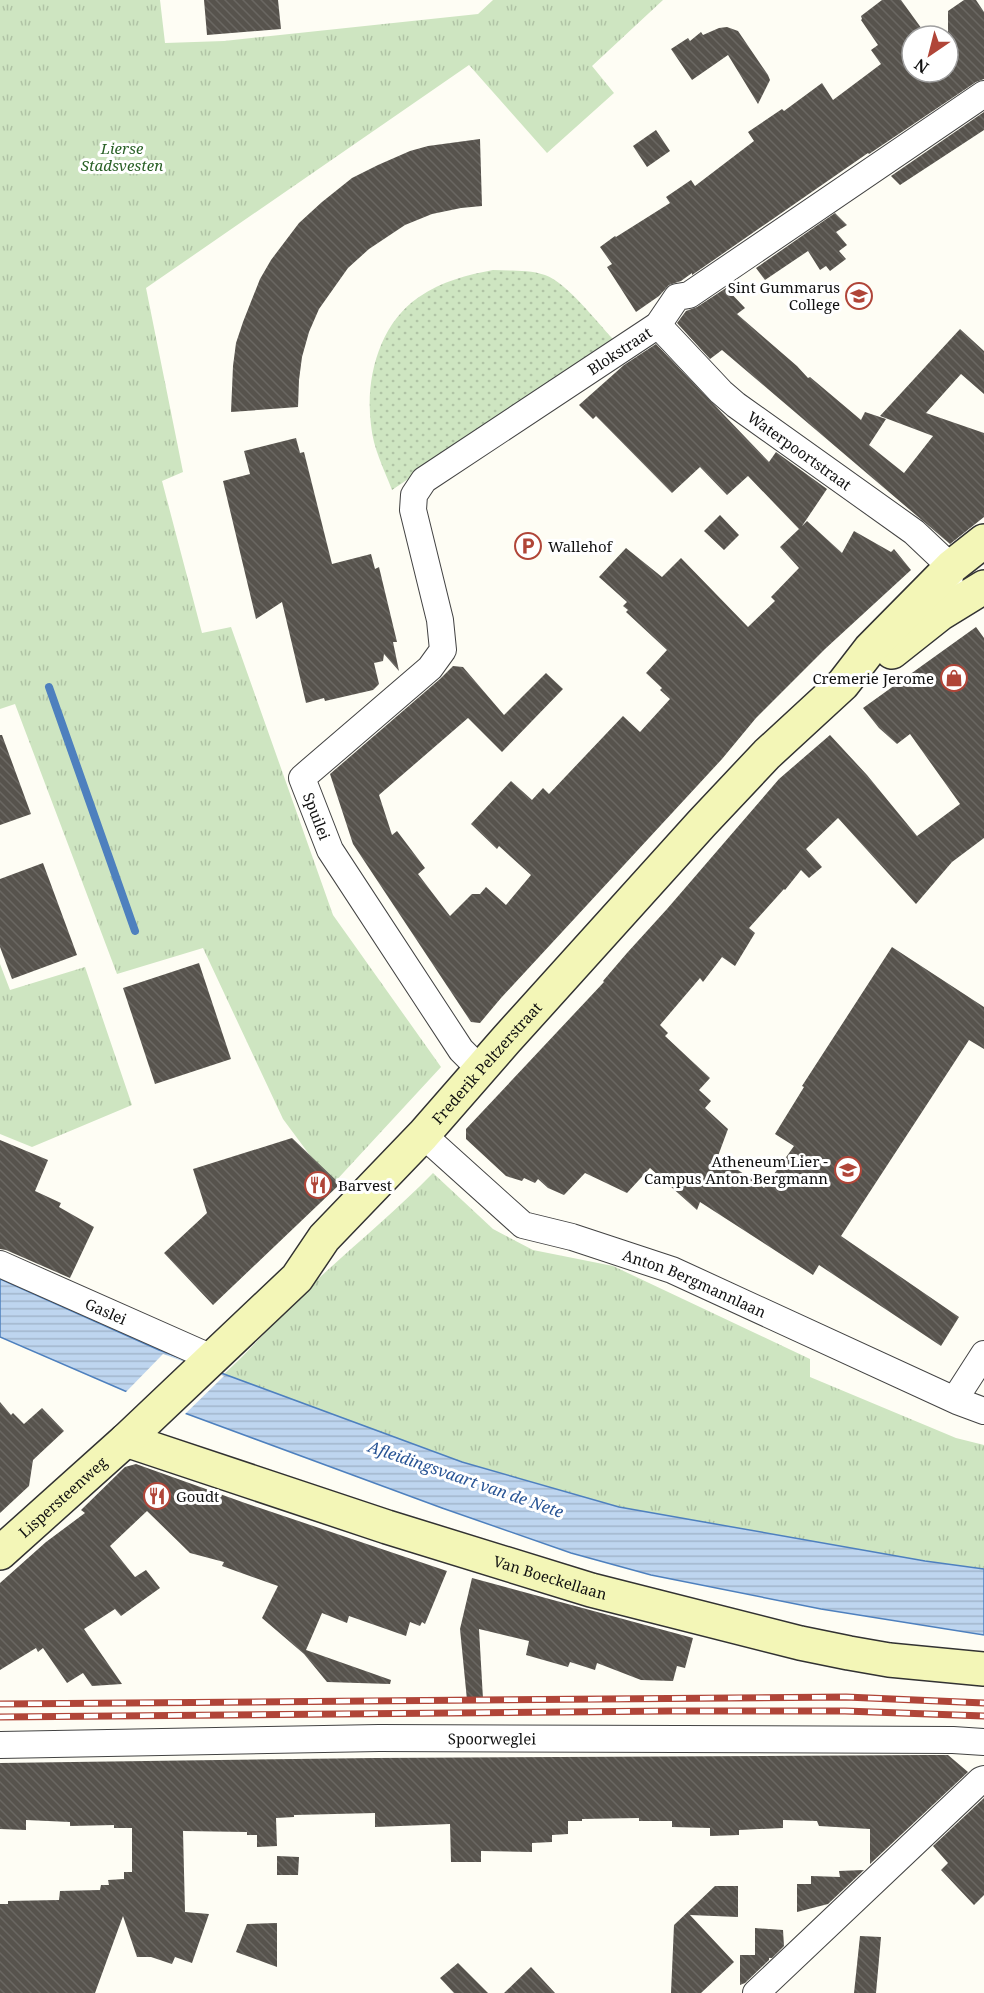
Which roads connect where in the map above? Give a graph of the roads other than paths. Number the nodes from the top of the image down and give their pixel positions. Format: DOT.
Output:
graph roads {
  1 [pos="984,94"];
  2 [pos="658,326"];
  3 [pos="413,510"];
  4 [pos="984,541"];
  5 [pos="951,567"];
  6 [pos="984,587"];
  7 [pos="940,614"];
  8 [pos="843,684"];
  9 [pos="480,1069"];
  10 [pos="423,1135"];
  11 [pos="0,1264"];
  12 [pos="984,1354"];
  13 [pos="208,1362"];
  14 [pos="955,1399"];
  15 [pos="984,1411"];
  16 [pos="126,1440"];
  17 [pos="0,1553"];
  18 [pos="984,1669"];
  19 [pos="984,1742"];
  20 [pos="0,1745"];
  21 [pos="984,1779"];
  22 [pos="756,1993"];
  1 -- 2 [label="street, Blokstraat"];
  2 -- 3 [label="street, Blokstraat"];
  2 -- 5 [label="street, Waterpoortstraat"];
  3 -- 9 [label="street, Spuilei"];
  4 -- 5 [label="street, Frederik Peltzerstraat"];
  5 -- 7 [label="street"];
  5 -- 8 [label="street, Frederik Peltzerstraat"];
  6 -- 7 [label="street, Frederik Peltzerstraat"];
  7 -- 8 [label="street, Frederik Peltzerstraat"];
  8 -- 9 [label="street, Frederik Peltzerstraat"];
  9 -- 10 [label="street, Frederik Peltzerstraat"];
  10 -- 13 [label="street, Frederik Peltzerstraat"];
  10 -- 14 [label="street, Anton Bergmannlaan"];
  11 -- 13 [label="street, Gaslei"];
  12 -- 14 [label="street"];
  13 -- 16 [label="street, Frederik Peltzerstraat"];
  14 -- 15 [label="street, Anton Bergmannlaan"];
  16 -- 17 [label="street, Lispersteenweg"];
  16 -- 18 [label="street, Van Boeckellaan"];
  19 -- 20 [label="street, Spoorweglei"];
  21 -- 22 [label="street"];
}
